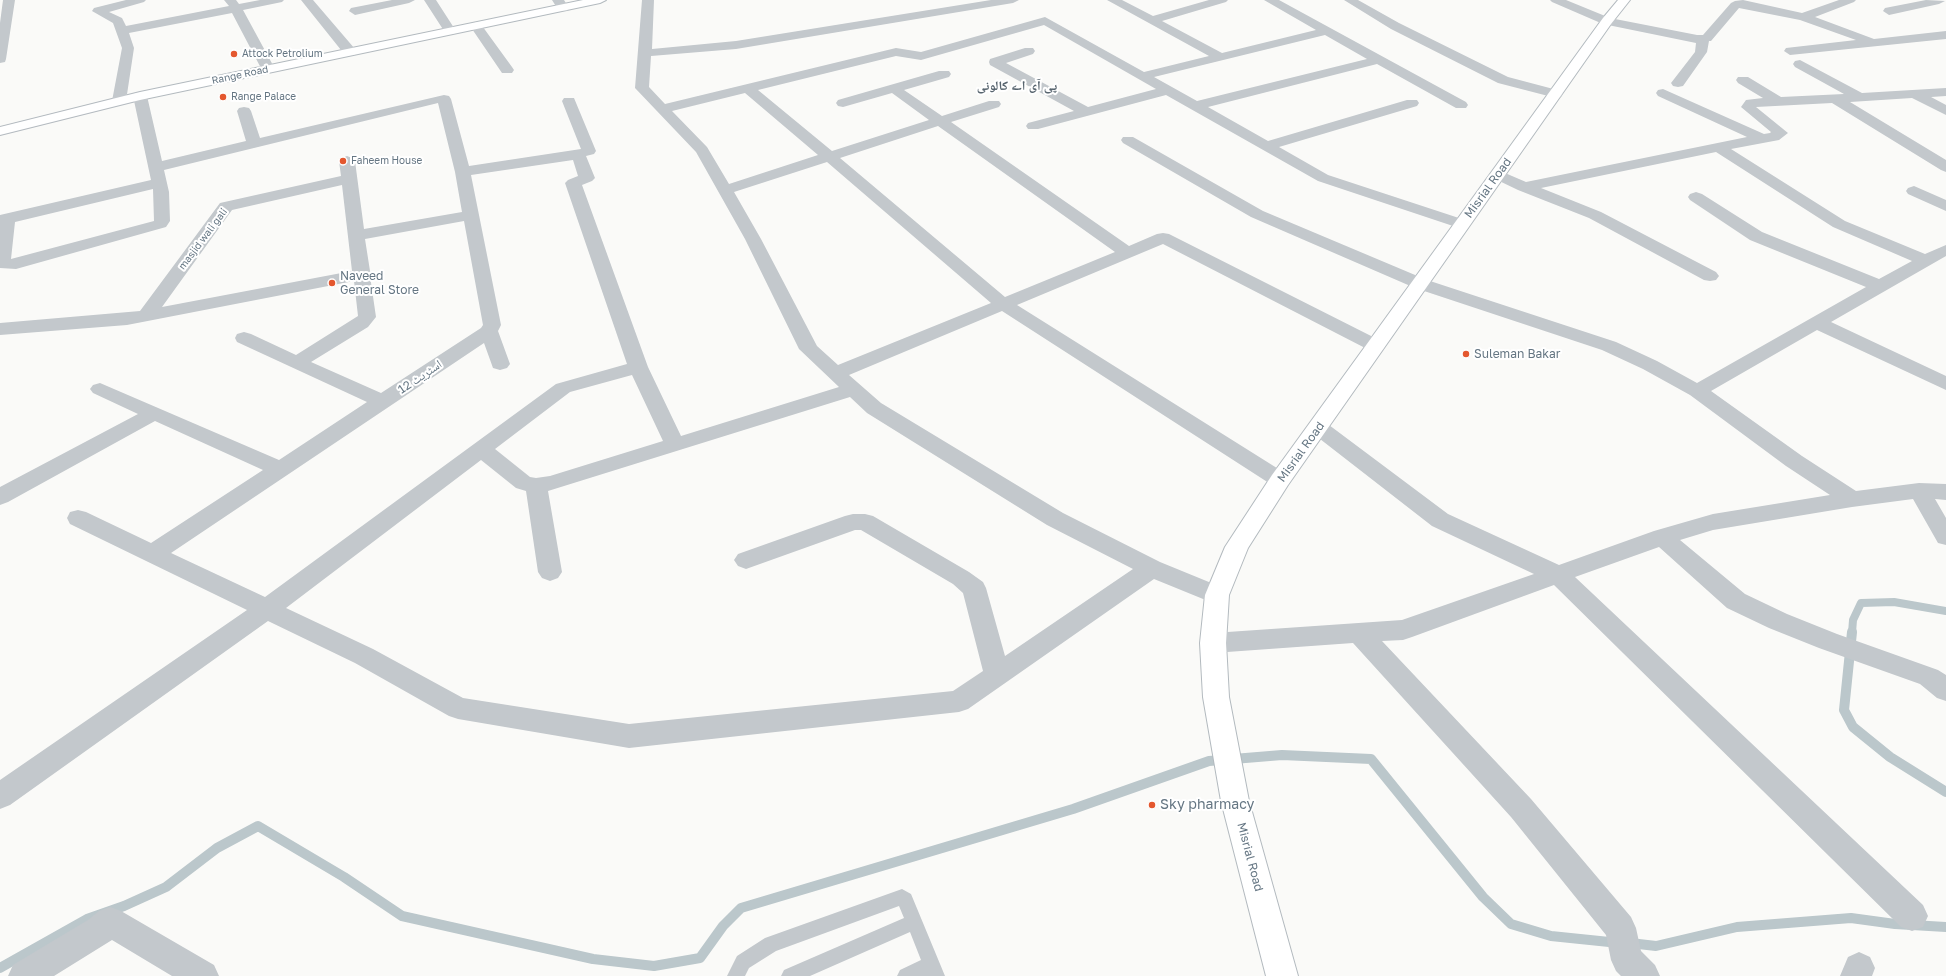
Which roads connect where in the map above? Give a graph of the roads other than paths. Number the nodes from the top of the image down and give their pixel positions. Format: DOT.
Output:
graph roads {
  1 [pos="9,0"];
  2 [pos="140,0"];
  3 [pos="278,0"];
  4 [pos="307,0"];
  5 [pos="409,0"];
  6 [pos="430,0"];
  7 [pos="600,0"];
  8 [pos="648,0"];
  9 [pos="1013,0"];
  10 [pos="1113,0"];
  11 [pos="1222,0"];
  12 [pos="1270,0"];
  13 [pos="1350,0"];
  14 [pos="1556,0"];
  15 [pos="1624,0"];
  16 [pos="1850,0"];
  17 [pos="1941,1"];
  18 [pos="233,4"];
  19 [pos="560,4"];
  20 [pos="354,11"];
  21 [pos="1889,11"];
  22 [pos="1803,16"];
  23 [pos="1152,20"];
  24 [pos="1607,21"];
  25 [pos="476,26"];
  26 [pos="122,31"];
  27 [pos="450,31"];
  28 [pos="1327,31"];
  29 [pos="1946,35"];
  30 [pos="1703,39"];
  31 [pos="1871,42"];
  32 [pos="1029,51"];
  33 [pos="1790,51"];
  34 [pos="350,52"];
  35 [pos="645,53"];
  36 [pos="1221,57"];
  37 [pos="0,59"];
  38 [pos="1377,60"];
  39 [pos="1800,64"];
  40 [pos="268,69"];
  41 [pos="507,70"];
  42 [pos="944,74"];
  43 [pos="1142,76"];
  44 [pos="1743,80"];
  45 [pos="1678,83"];
  46 [pos="748,88"];
  47 [pos="893,88"];
  48 [pos="1168,90"];
  49 [pos="1946,92"];
  50 [pos="1662,93"];
  51 [pos="1556,94"];
  52 [pos="1915,94"];
  53 [pos="140,96"];
  54 [pos="1860,97"];
  55 [pos="1836,99"];
  56 [pos="119,101"];
  57 [pos="569,101"];
  58 [pos="1779,102"];
  59 [pos="843,103"];
  60 [pos="1412,103"];
  61 [pos="994,104"];
  62 [pos="1461,105"];
  63 [pos="1196,106"];
  64 [pos="662,109"];
  65 [pos="244,111"];
  66 [pos="1946,111"];
  67 [pos="1087,112"];
  68 [pos="941,122"];
  69 [pos="1033,126"];
  70 [pos="0,131"];
  71 [pos="1762,139"];
  72 [pos="1128,140"];
  73 [pos="254,143"];
  74 [pos="1267,146"];
  75 [pos="1718,146"];
  76 [pos="575,155"];
  77 [pos="831,157"];
  78 [pos="347,161"];
  79 [pos="1946,167"];
  80 [pos="463,172"];
  81 [pos="157,175"];
  82 [pos="1498,175"];
  83 [pos="350,179"];
  84 [pos="1524,187"];
  85 [pos="1940,189"];
  86 [pos="725,190"];
  87 [pos="1696,197"];
  88 [pos="1946,206"];
  89 [pos="471,215"];
  90 [pos="3,219"];
  91 [pos="1462,224"];
  92 [pos="357,235"];
  93 [pos="1946,250"];
  94 [pos="1128,253"];
  95 [pos="1925,260"];
  96 [pos="363,274"];
  97 [pos="1710,276"];
  98 [pos="1421,284"];
  99 [pos="1880,286"];
  100 [pos="1003,304"];
  101 [pos="146,316"];
  102 [pos="1816,322"];
  103 [pos="0,329"];
  104 [pos="489,331"];
  105 [pos="244,338"];
  106 [pos="1376,346"];
  107 [pos="297,362"];
  108 [pos="500,364"];
  109 [pos="638,367"];
  110 [pos="836,373"];
  111 [pos="1946,384"];
  112 [pos="100,389"];
  113 [pos="854,389"];
  114 [pos="1697,391"];
  115 [pos="382,402"];
  116 [pos="155,413"];
  117 [pos="1318,427"];
  118 [pos="675,445"];
  119 [pos="481,449"];
  120 [pos="280,469"];
  121 [pos="1280,480"];
  122 [pos="536,485"];
  123 [pos="1919,491"];
  124 [pos="1946,492"];
  125 [pos="0,497"];
  126 [pos="1852,499"];
  127 [pos="78,518"];
  128 [pos="1662,537"];
  129 [pos="1946,537"];
  130 [pos="152,554"];
  131 [pos="746,560"];
  132 [pos="1152,568"];
  133 [pos="550,572"];
  134 [pos="1557,574"];
  135 [pos="1217,595"];
  136 [pos="268,609"];
  137 [pos="1360,634"];
  138 [pos="1212,643"];
  139 [pos="997,675"];
  140 [pos="1946,690"];
  141 [pos="0,796"];
  142 [pos="1912,916"];
  143 [pos="914,922"];
  144 [pos="1636,968"];
  145 [pos="934,970"];
  146 [pos="24,976"];
  147 [pos="203,976"];
  148 [pos="736,976"];
  149 [pos="790,976"];
  150 [pos="906,976"];
  151 [pos="1282,976"];
  1 -- 37 [label="street"];
  2 -- 26 [label="street"];
  3 -- 18 [label="street"];
  4 -- 34 [label="street"];
  5 -- 20 [label="street"];
  6 -- 27 [label="street"];
  7 -- 19 [label="main road, Range Road"];
  8 -- 35 [label="street"];
  9 -- 35 [label="street"];
  10 -- 23 [label="street"];
  11 -- 23 [label="street"];
  12 -- 28 [label="street"];
  13 -- 51 [label="street"];
  14 -- 24 [label="street"];
  15 -- 24 [label="main road, Misrial Road"];
  16 -- 22 [label="street"];
  17 -- 21 [label="street"];
  18 -- 26 [label="street"];
  18 -- 40 [label="street"];
  19 -- 25 [label="main road, Range Road"];
  22 -- 30 [label="street"];
  22 -- 31 [label="street"];
  23 -- 36 [label="street"];
  24 -- 30 [label="street"];
  24 -- 51 [label="main road, Misrial Road"];
  25 -- 27 [label="main road, Range Road"];
  25 -- 41 [label="street"];
  26 -- 56 [label="street"];
  27 -- 34 [label="main road, Range Road"];
  28 -- 36 [label="street"];
  28 -- 38 [label="street"];
  29 -- 31 [label="street"];
  30 -- 45 [label="street"];
  31 -- 33 [label="street"];
  32 -- 67 [label="street"];
  34 -- 40 [label="main road, Range Road"];
  35 -- 64 [label="street"];
  36 -- 43 [label="street"];
  38 -- 62 [label="street"];
  38 -- 63 [label="street"];
  39 -- 54 [label="street"];
  40 -- 53 [label="main road, Range Road"];
  42 -- 47 [label="street"];
  43 -- 46 [label="street"];
  43 -- 48 [label="street"];
  44 -- 58 [label="street"];
  46 -- 64 [label="street"];
  46 -- 77 [label="street"];
  47 -- 59 [label="street"];
  47 -- 68 [label="street"];
  48 -- 63 [label="street"];
  48 -- 67 [label="street"];
  49 -- 52 [label="street"];
  50 -- 71 [label="street"];
  51 -- 82 [label="main road, Misrial Road"];
  52 -- 54 [label="street"];
  52 -- 66 [label="street"];
  53 -- 56 [label="main road, Range Road"];
  53 -- 81 [label="street"];
  54 -- 55 [label="street"];
  55 -- 58 [label="street"];
  55 -- 79 [label="street"];
  56 -- 70 [label="main road, Range Road"];
  57 -- 76 [label="street"];
  58 -- 71 [label="street"];
  60 -- 74 [label="street"];
  61 -- 68 [label="street"];
  63 -- 74 [label="street"];
  64 -- 86 [label="street"];
  65 -- 73 [label="street"];
  67 -- 69 [label="street"];
  68 -- 77 [label="street"];
  68 -- 94 [label="street"];
  71 -- 75 [label="street"];
  72 -- 98 [label="street"];
  73 -- 80 [label="street"];
  73 -- 81 [label="street"];
  74 -- 91 [label="street"];
  75 -- 84 [label="street"];
  75 -- 95 [label="street"];
  76 -- 80 [label="street"];
  76 -- 109 [label="street"];
  77 -- 86 [label="street"];
  77 -- 100 [label="street"];
  78 -- 83 [label="street"];
  80 -- 89 [label="street"];
  81 -- 90 [label="street"];
  81 -- 90 [label="street"];
  82 -- 84 [label="street"];
  82 -- 91 [label="main road, Misrial Road"];
  83 -- 92 [label="street"];
  83 -- 101 [label="street, masjid wali gali"];
  84 -- 97 [label="street"];
  85 -- 88 [label="street"];
  86 -- 110 [label="street"];
  87 -- 99 [label="street"];
  89 -- 92 [label="street"];
  89 -- 104 [label="street"];
  91 -- 98 [label="main road, Misrial Road"];
  92 -- 96 [label="street"];
  93 -- 95 [label="street"];
  94 -- 100 [label="street"];
  94 -- 106 [label="street"];
  95 -- 99 [label="street"];
  96 -- 101 [label="street"];
  96 -- 107 [label="street"];
  98 -- 106 [label="main road, Misrial Road"];
  98 -- 114 [label="street"];
  99 -- 102 [label="street"];
  100 -- 110 [label="street"];
  100 -- 121 [label="street"];
  101 -- 103 [label="street"];
  102 -- 111 [label="street"];
  102 -- 114 [label="street"];
  104 -- 108 [label="street"];
  104 -- 115 [label="street, اسٹریٹ 12"];
  105 -- 107 [label="street"];
  106 -- 117 [label="main road, Misrial Road"];
  107 -- 115 [label="street"];
  109 -- 118 [label="street"];
  109 -- 119 [label="street"];
  110 -- 113 [label="street"];
  112 -- 116 [label="street"];
  113 -- 118 [label="street"];
  113 -- 132 [label="street"];
  114 -- 126 [label="street"];
  115 -- 120 [label="street, اسٹریٹ 12"];
  116 -- 120 [label="street"];
  116 -- 125 [label="street"];
  117 -- 121 [label="main road, Misrial Road"];
  117 -- 134 [label="street"];
  118 -- 122 [label="street"];
  119 -- 122 [label="street"];
  119 -- 136 [label="street"];
  120 -- 130 [label="street, اسٹریٹ 12"];
  121 -- 135 [label="main road, Misrial Road"];
  122 -- 133 [label="street"];
  123 -- 124 [label="street"];
  123 -- 126 [label="street"];
  123 -- 129 [label="street"];
  126 -- 128 [label="street"];
  127 -- 130 [label="street"];
  128 -- 134 [label="street"];
  128 -- 140 [label="street"];
  130 -- 136 [label="street"];
  131 -- 139 [label="street"];
  132 -- 135 [label="street"];
  132 -- 139 [label="street"];
  134 -- 137 [label="street"];
  134 -- 142 [label="street"];
  135 -- 138 [label="main road, Misrial Road"];
  136 -- 139 [label="street"];
  136 -- 141 [label="street"];
  137 -- 138 [label="street"];
  137 -- 144 [label="street"];
  138 -- 151 [label="main road, Misrial Road"];
  143 -- 145 [label="lane"];
  143 -- 148 [label="lane"];
  143 -- 149 [label="lane"];
  145 -- 150 [label="lane"];
  146 -- 147 [label="street"];
}
